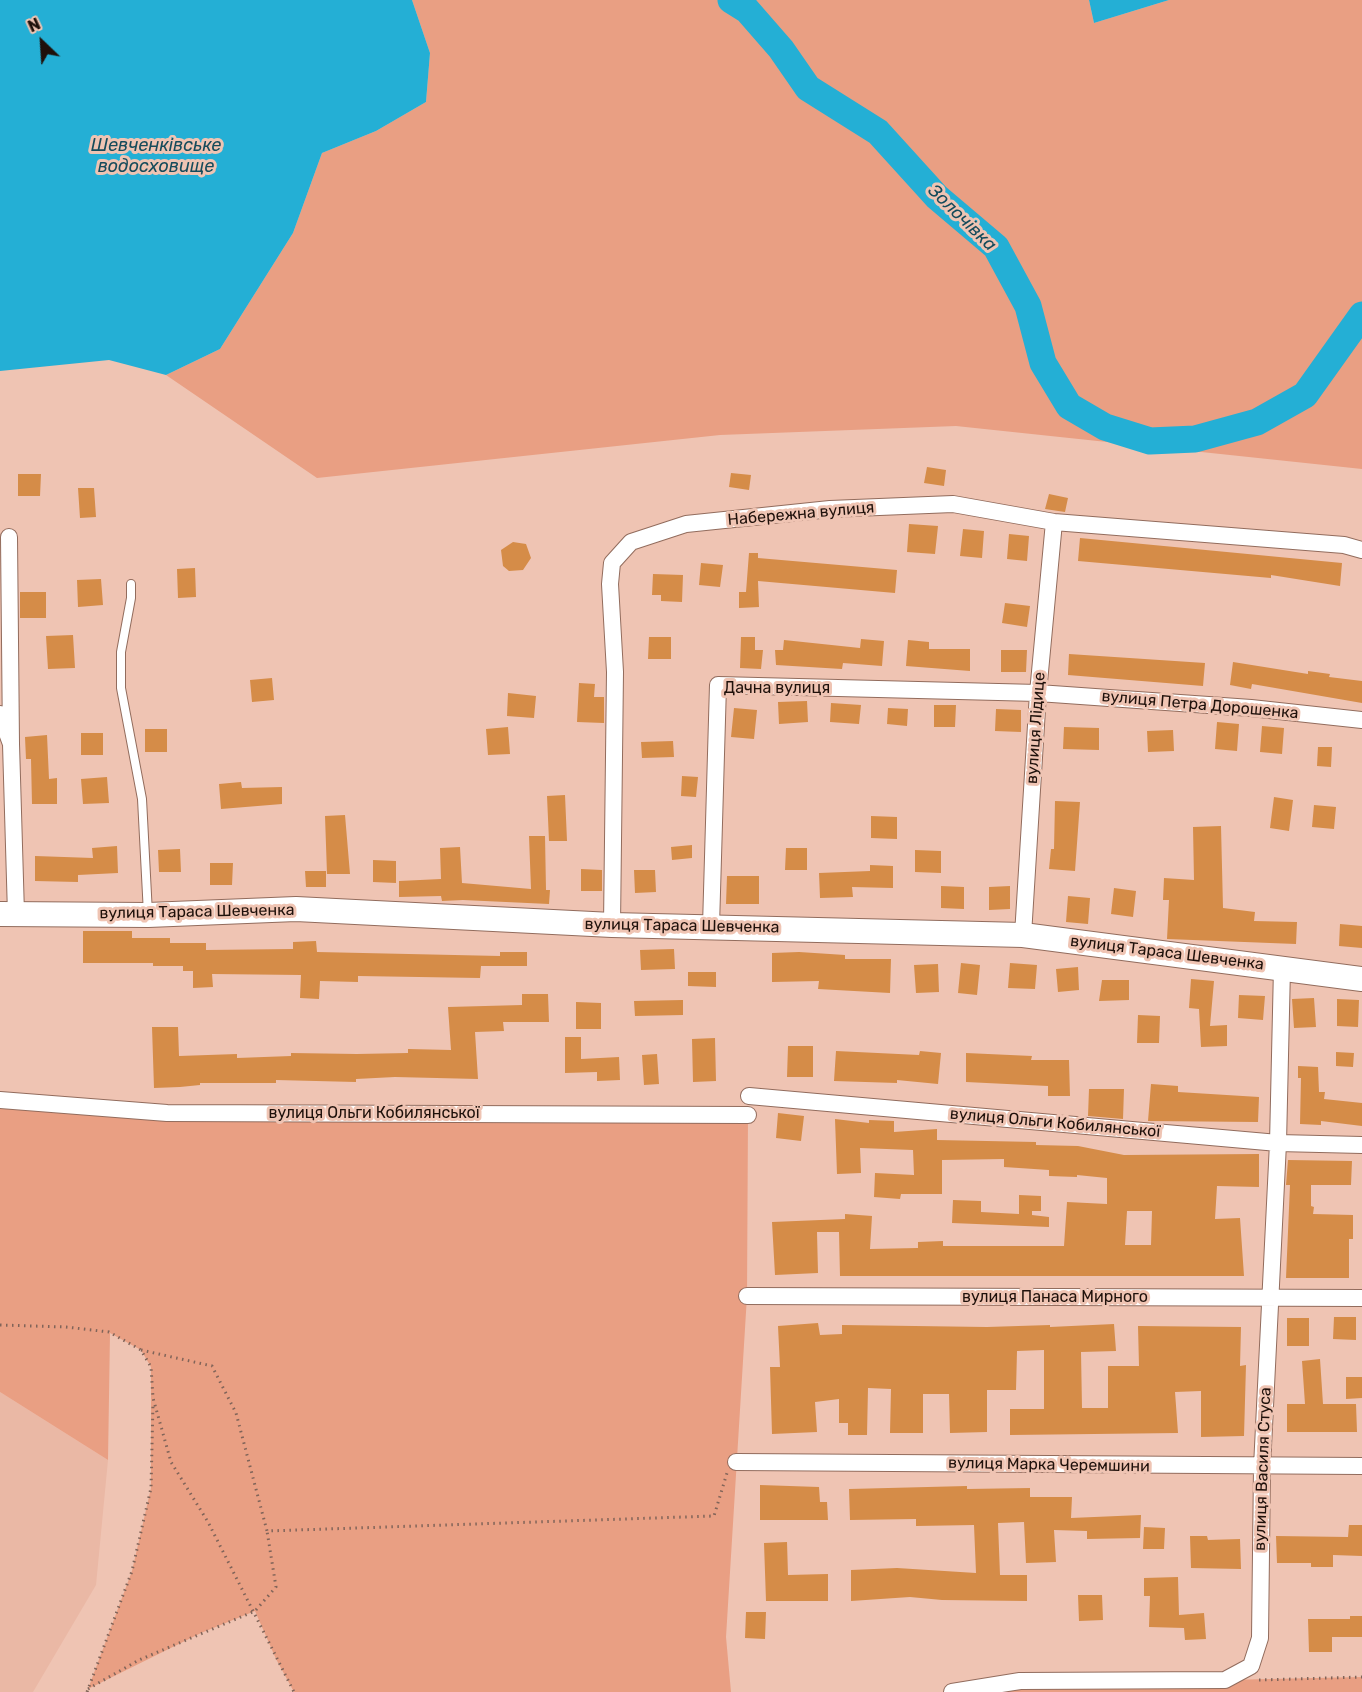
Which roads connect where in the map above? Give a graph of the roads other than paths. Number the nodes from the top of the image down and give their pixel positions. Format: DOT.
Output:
graph roads {
  1 [pos="1054,522"];
  2 [pos="9,537"];
  3 [pos="1362,550"];
  4 [pos="131,584"];
  5 [pos="1038,693"];
  6 [pos="0,714"];
  7 [pos="1362,720"];
  8 [pos="11,744"];
  9 [pos="8,914"];
  10 [pos="148,915"];
  11 [pos="612,925"];
  12 [pos="711,926"];
  13 [pos="1023,934"];
  14 [pos="1282,968"];
  15 [pos="1362,979"];
  16 [pos="749,1096"];
  17 [pos="0,1100"];
  18 [pos="748,1115"];
  19 [pos="1278,1143"];
  20 [pos="1362,1145"];
  21 [pos="747,1296"];
  22 [pos="1270,1297"];
  23 [pos="1362,1298"];
  24 [pos="736,1462"];
  25 [pos="1362,1466"];
  26 [pos="1262,1467"];
  27 [pos="952,1692"];
  1 -- 3 [label="street, Набережна вулиця"];
  1 -- 5 [label="street, вулиця Лідице"];
  1 -- 11 [label="street, Набережна вулиця"];
  2 -- 8 [label="street"];
  4 -- 10 [label="lane"];
  5 -- 7 [label="street, вулиця Петра Дорошенка"];
  5 -- 12 [label="street, Дачна вулиця"];
  5 -- 13 [label="street, вулиця Лідице"];
  6 -- 8 [label="street"];
  8 -- 9 [label="street"];
  9 -- 10 [label="main road, вулиця Тараса Шевченка"];
  10 -- 11 [label="main road, вулиця Тараса Шевченка"];
  11 -- 12 [label="main road, вулиця Тараса Шевченка"];
  12 -- 13 [label="main road, вулиця Тараса Шевченка"];
  13 -- 14 [label="main road, вулиця Тараса Шевченка"];
  14 -- 15 [label="main road, вулиця Тараса Шевченка"];
  14 -- 19 [label="street, вулиця Василя Стуса"];
  16 -- 19 [label="street, вулиця Ольги Кобилянської"];
  17 -- 18 [label="street, вулиця Ольги Кобилянської"];
  19 -- 20 [label="street, вулиця Ольги Кобилянської"];
  19 -- 22 [label="street, вулиця Василя Стуса"];
  21 -- 22 [label="street, вулиця Панаса Мирного"];
  22 -- 23 [label="street, вулиця Панаса Мирного"];
  22 -- 26 [label="street, вулиця Василя Стуса"];
  24 -- 26 [label="street, вулиця Марка Черемшини"];
  25 -- 26 [label="street, вулиця Марка Черемшини"];
  26 -- 27 [label="street, вулиця Василя Стуса"];
}
